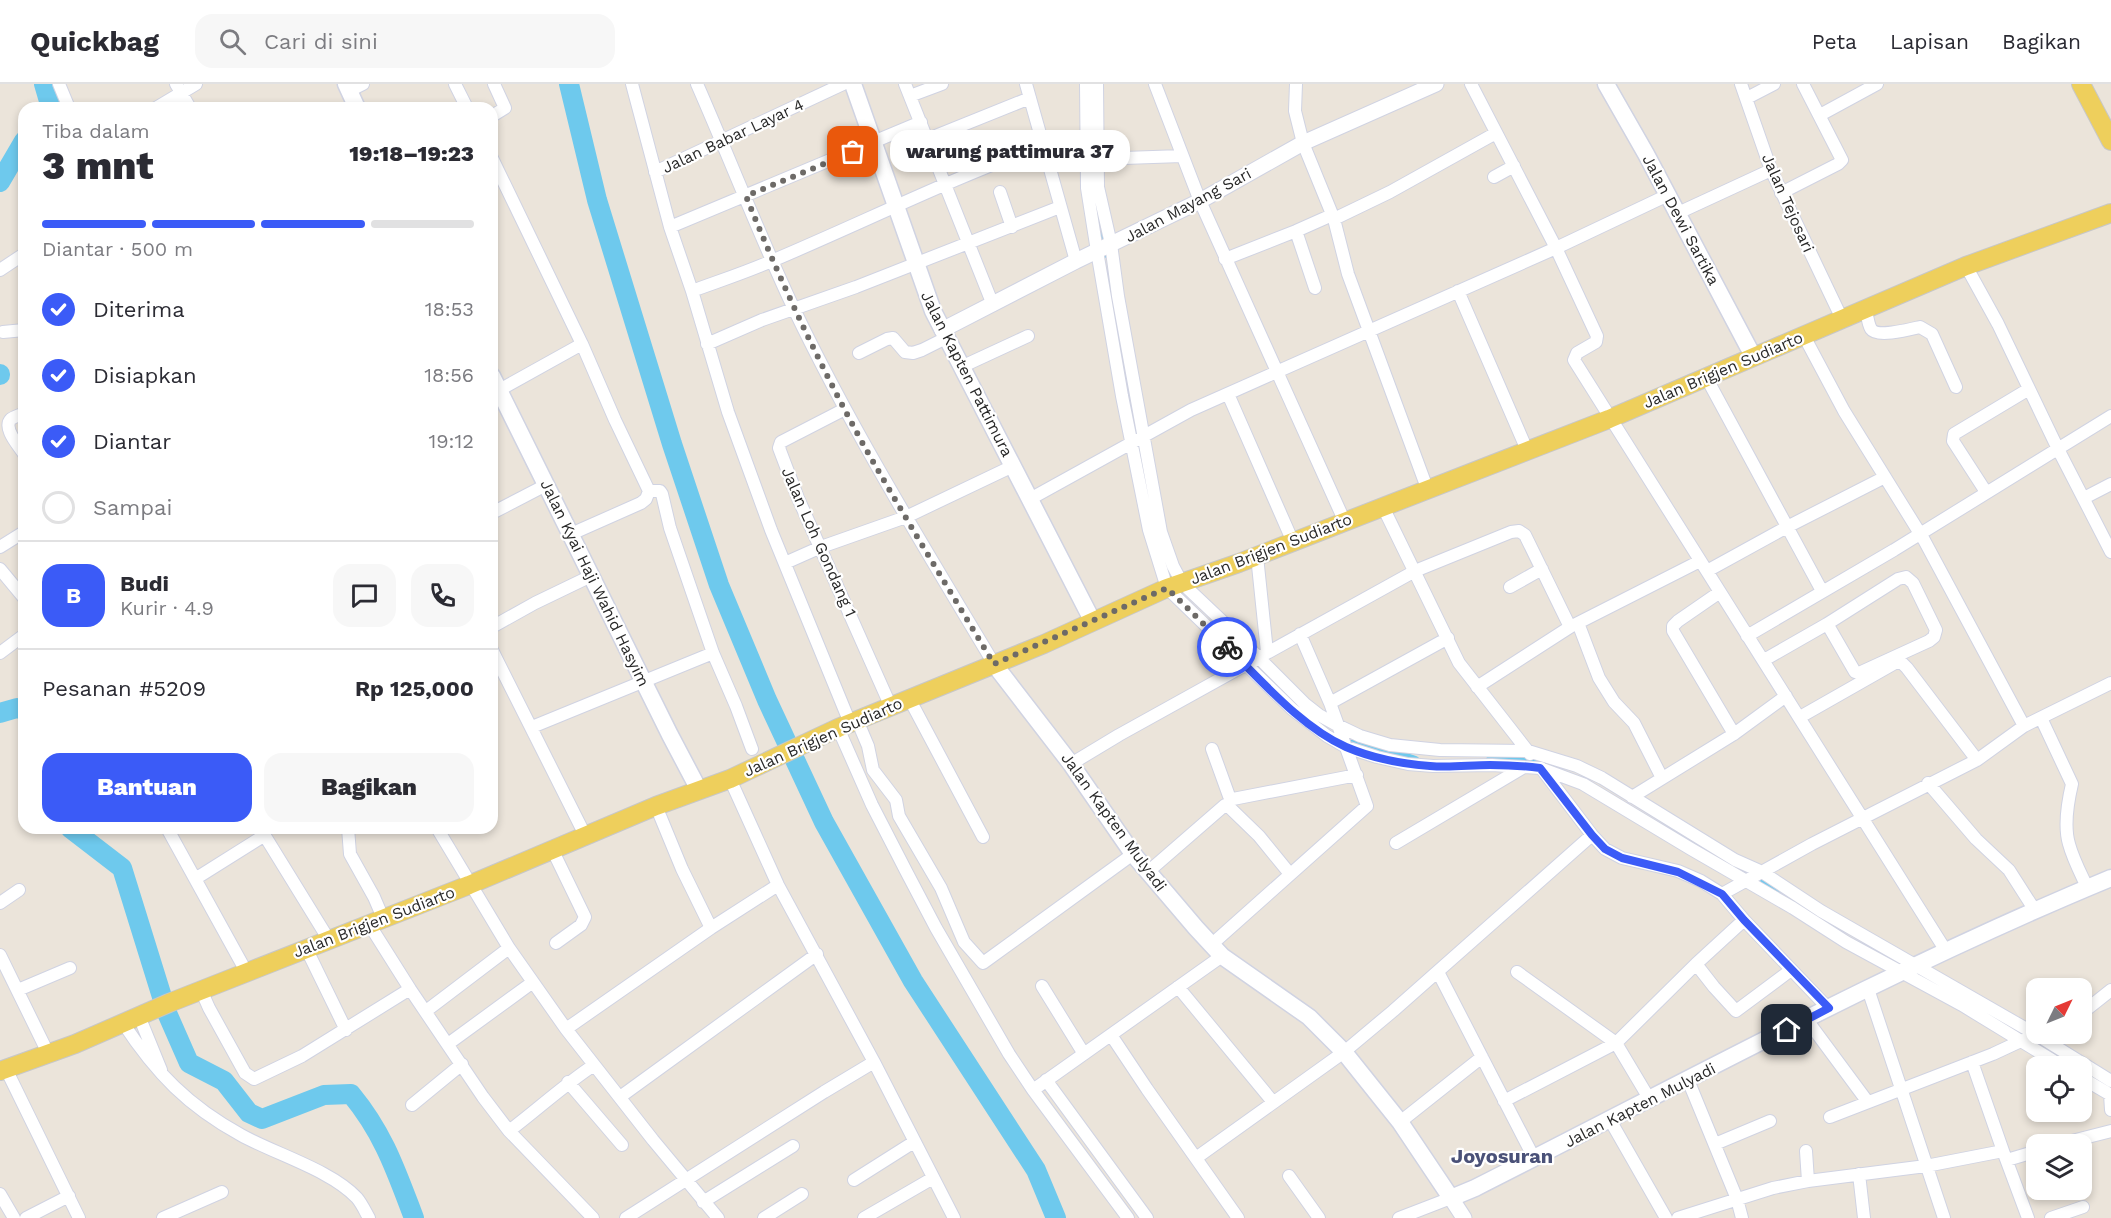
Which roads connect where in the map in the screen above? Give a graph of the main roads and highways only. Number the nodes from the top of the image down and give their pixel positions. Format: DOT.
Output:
graph roads {
  1 [pos="853,84"];
  2 [pos="1606,84"];
  3 [pos="2081,84"];
  4 [pos="353,86"];
  5 [pos="356,102"];
  6 [pos="2111,141"];
  7 [pos="2111,213"];
  8 [pos="1753,356"];
  9 [pos="498,394"];
  10 [pos="1092,620"];
  11 [pos="994,664"];
  12 [pos="699,790"];
  13 [pos="2111,878"];
  14 [pos="3,1070"];
  1 -- 10 [label="main road, Jalan Kapten Pattimura"];
  2 -- 8 [label="main road, Jalan Dewi Sartika"];
  3 -- 6 [label="main road"];
  4 -- 5 [label="main road"];
  7 -- 8 [label="main road, Jalan Brigjen Sudiarto"];
  8 -- 10 [label="main road, Jalan Brigjen Sudiarto"];
  9 -- 12 [label="main road, Jalan Kyai Haji Wahid Hasyim"];
  10 -- 11 [label="main road, Jalan Brigjen Sudiarto"];
  11 -- 12 [label="main road, Jalan Brigjen Sudiarto"];
  11 -- 13 [label="main road, Jalan Kapten Mulyadi"];
  12 -- 14 [label="main road, Jalan Brigjen Sudiarto"];
}
